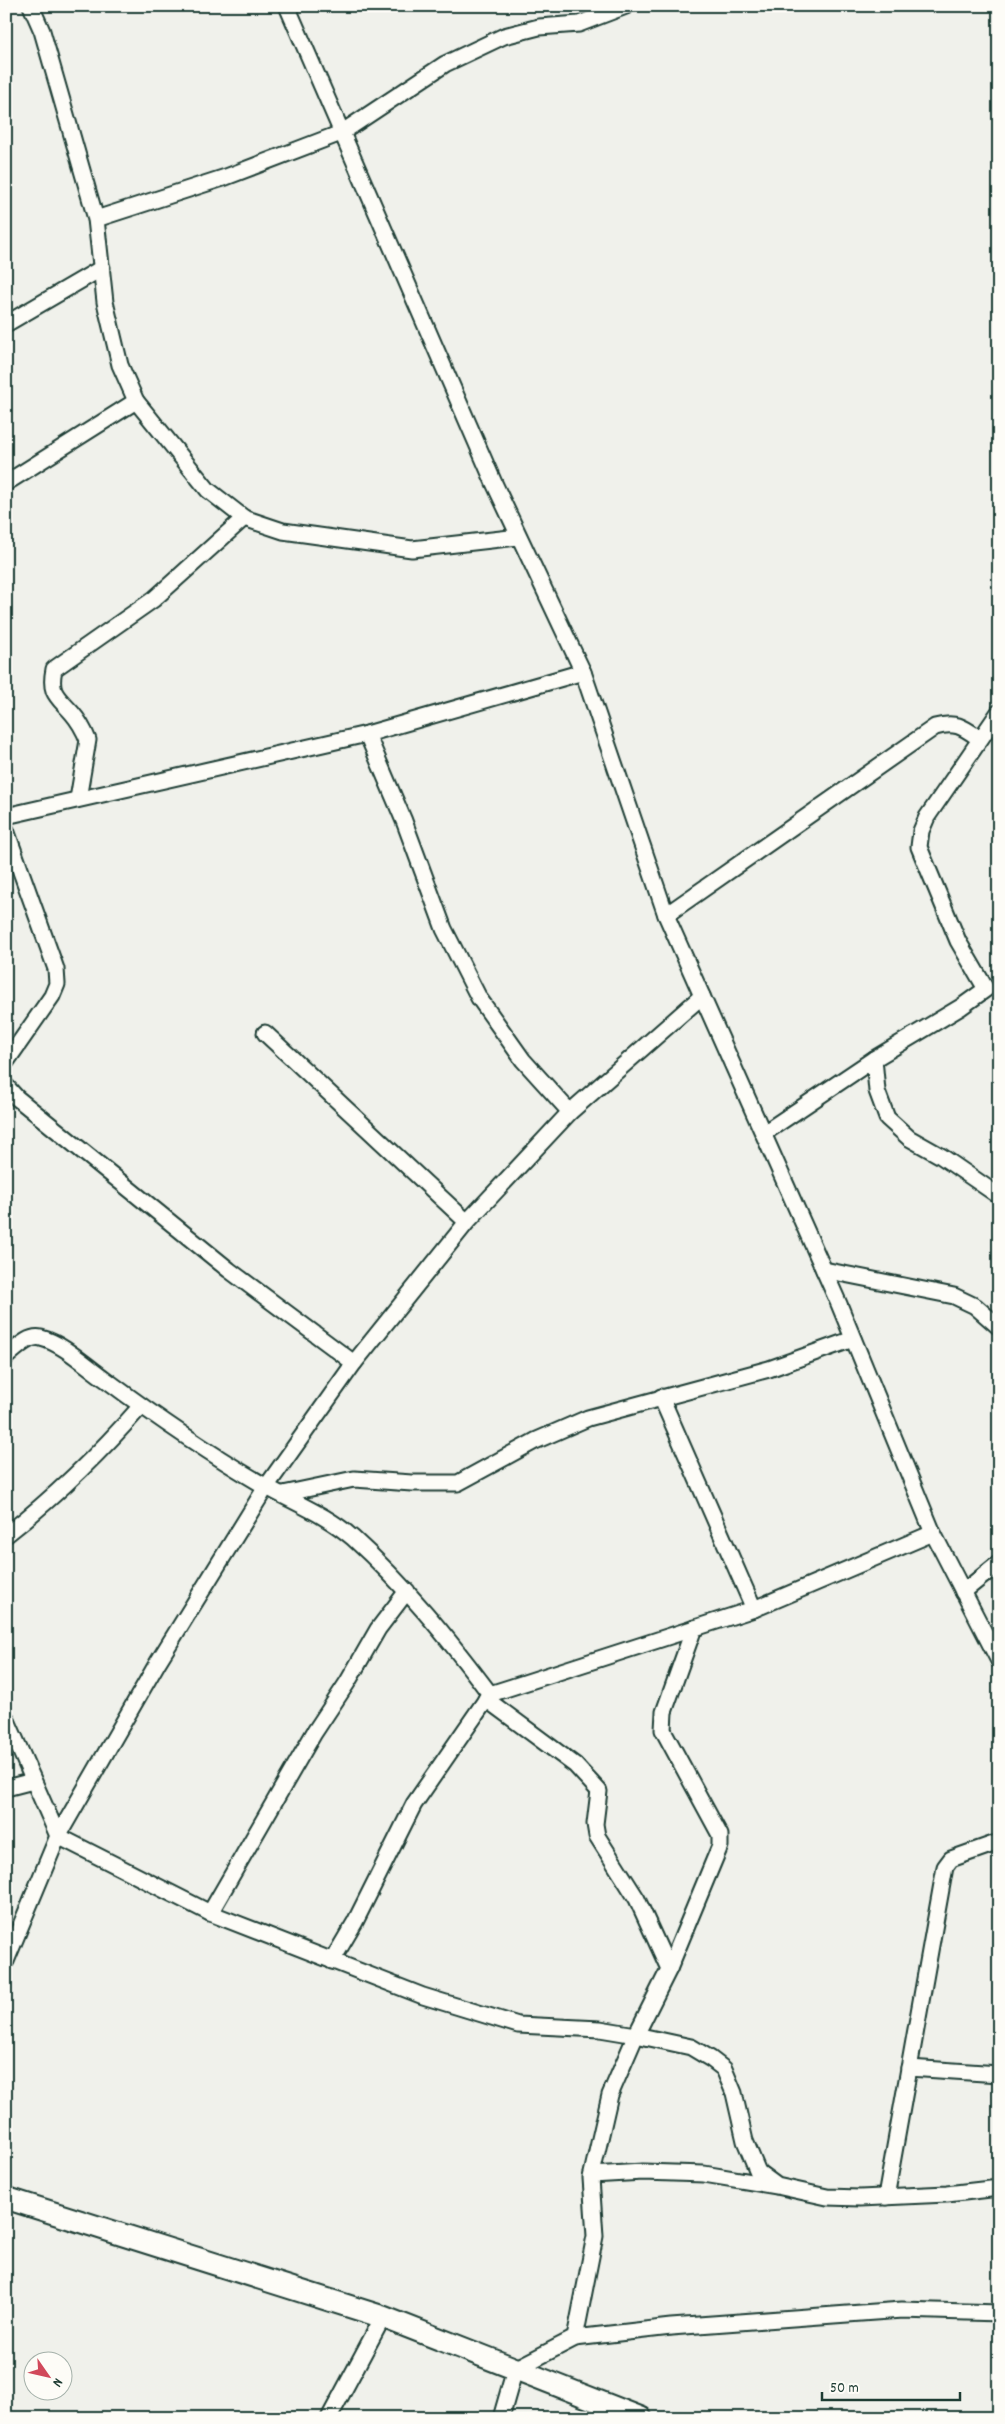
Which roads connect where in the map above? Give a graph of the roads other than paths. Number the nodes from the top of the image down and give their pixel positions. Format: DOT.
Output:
graph roads {
  1 [pos="31,6"];
  2 [pos="287,6"];
  3 [pos="626,6"];
  4 [pos="341,133"];
  5 [pos="96,219"];
  6 [pos="102,268"];
  7 [pos="6,324"];
  8 [pos="136,401"];
  9 [pos="6,483"];
  10 [pos="244,518"];
  11 [pos="518,537"];
  12 [pos="583,672"];
  13 [pos="999,712"];
  14 [pos="366,734"];
  15 [pos="980,740"];
  16 [pos="78,799"];
  17 [pos="6,816"];
  18 [pos="6,830"];
  19 [pos="666,914"];
  20 [pos="992,991"];
  21 [pos="702,996"];
  22 [pos="265,1033"];
  23 [pos="874,1059"];
  24 [pos="6,1062"];
  25 [pos="6,1086"];
  26 [pos="570,1112"];
  27 [pos="764,1133"];
  28 [pos="999,1196"];
  29 [pos="466,1222"];
  30 [pos="824,1270"];
  31 [pos="999,1327"];
  32 [pos="853,1339"];
  33 [pos="6,1357"];
  34 [pos="354,1363"];
  35 [pos="661,1397"];
  36 [pos="141,1406"];
  37 [pos="266,1487"];
  38 [pos="283,1494"];
  39 [pos="933,1533"];
  40 [pos="6,1535"];
  41 [pos="999,1563"];
  42 [pos="407,1590"];
  43 [pos="963,1592"];
  44 [pos="754,1609"];
  45 [pos="694,1628"];
  46 [pos="999,1661"];
  47 [pos="488,1697"];
  48 [pos="6,1718"];
  49 [pos="33,1781"];
  50 [pos="6,1788"];
  51 [pos="58,1836"];
  52 [pos="999,1842"];
  53 [pos="210,1913"];
  54 [pos="6,1961"];
  55 [pos="332,1961"];
  56 [pos="669,1969"];
  57 [pos="636,2034"];
  58 [pos="909,2068"];
  59 [pos="999,2074"];
  60 [pos="592,2175"];
  61 [pos="777,2186"];
  62 [pos="999,2188"];
  63 [pos="886,2197"];
  64 [pos="6,2198"];
  65 [pos="999,2313"];
  66 [pos="383,2317"];
  67 [pos="575,2338"];
  68 [pos="515,2369"];
  69 [pos="329,2418"];
  70 [pos="501,2418"];
  71 [pos="641,2418"];
  1 -- 5 [label="street"];
  2 -- 4 [label="street"];
  3 -- 4 [label="street"];
  4 -- 5 [label="street"];
  4 -- 11 [label="street"];
  5 -- 6 [label="street"];
  6 -- 7 [label="street"];
  6 -- 8 [label="street"];
  8 -- 9 [label="street"];
  8 -- 10 [label="street"];
  10 -- 11 [label="street"];
  10 -- 16 [label="street"];
  11 -- 12 [label="street"];
  12 -- 14 [label="street"];
  12 -- 19 [label="street"];
  13 -- 15 [label="street"];
  14 -- 16 [label="street"];
  14 -- 26 [label="street"];
  15 -- 19 [label="street"];
  15 -- 20 [label="street"];
  16 -- 17 [label="street"];
  18 -- 24 [label="street"];
  19 -- 21 [label="street"];
  20 -- 23 [label="street"];
  21 -- 26 [label="street"];
  21 -- 27 [label="street"];
  22 -- 29 [label="street"];
  23 -- 27 [label="street"];
  23 -- 28 [label="street"];
  25 -- 34 [label="street"];
  26 -- 29 [label="street"];
  27 -- 30 [label="street"];
  29 -- 34 [label="street"];
  30 -- 31 [label="street"];
  30 -- 32 [label="street"];
  32 -- 35 [label="street"];
  32 -- 39 [label="street"];
  33 -- 36 [label="street"];
  34 -- 37 [label="street"];
  35 -- 38 [label="street"];
  35 -- 44 [label="street"];
  36 -- 37 [label="street"];
  36 -- 40 [label="street"];
  37 -- 38 [label="street"];
  37 -- 51 [label="street"];
  38 -- 42 [label="street"];
  39 -- 43 [label="street"];
  39 -- 44 [label="street"];
  41 -- 43 [label="street"];
  42 -- 47 [label="street"];
  42 -- 53 [label="street"];
  43 -- 46 [label="street"];
  44 -- 45 [label="street"];
  45 -- 47 [label="street"];
  45 -- 56 [label="street"];
  47 -- 55 [label="street"];
  47 -- 56 [label="street"];
  48 -- 49 [label="street"];
  49 -- 50 [label="street"];
  49 -- 51 [label="street"];
  51 -- 53 [label="street"];
  51 -- 54 [label="street"];
  52 -- 58 [label="street"];
  53 -- 55 [label="street"];
  55 -- 57 [label="street"];
  56 -- 57 [label="street"];
  57 -- 60 [label="street"];
  57 -- 61 [label="street"];
  58 -- 59 [label="street"];
  58 -- 63 [label="street"];
  60 -- 61 [label="street"];
  60 -- 67 [label="street"];
  61 -- 63 [label="street"];
  62 -- 63 [label="street"];
  64 -- 66 [label="street"];
  65 -- 67 [label="street"];
  66 -- 68 [label="street"];
  66 -- 69 [label="street"];
  67 -- 68 [label="street"];
  68 -- 70 [label="street"];
  68 -- 71 [label="street"];
}
